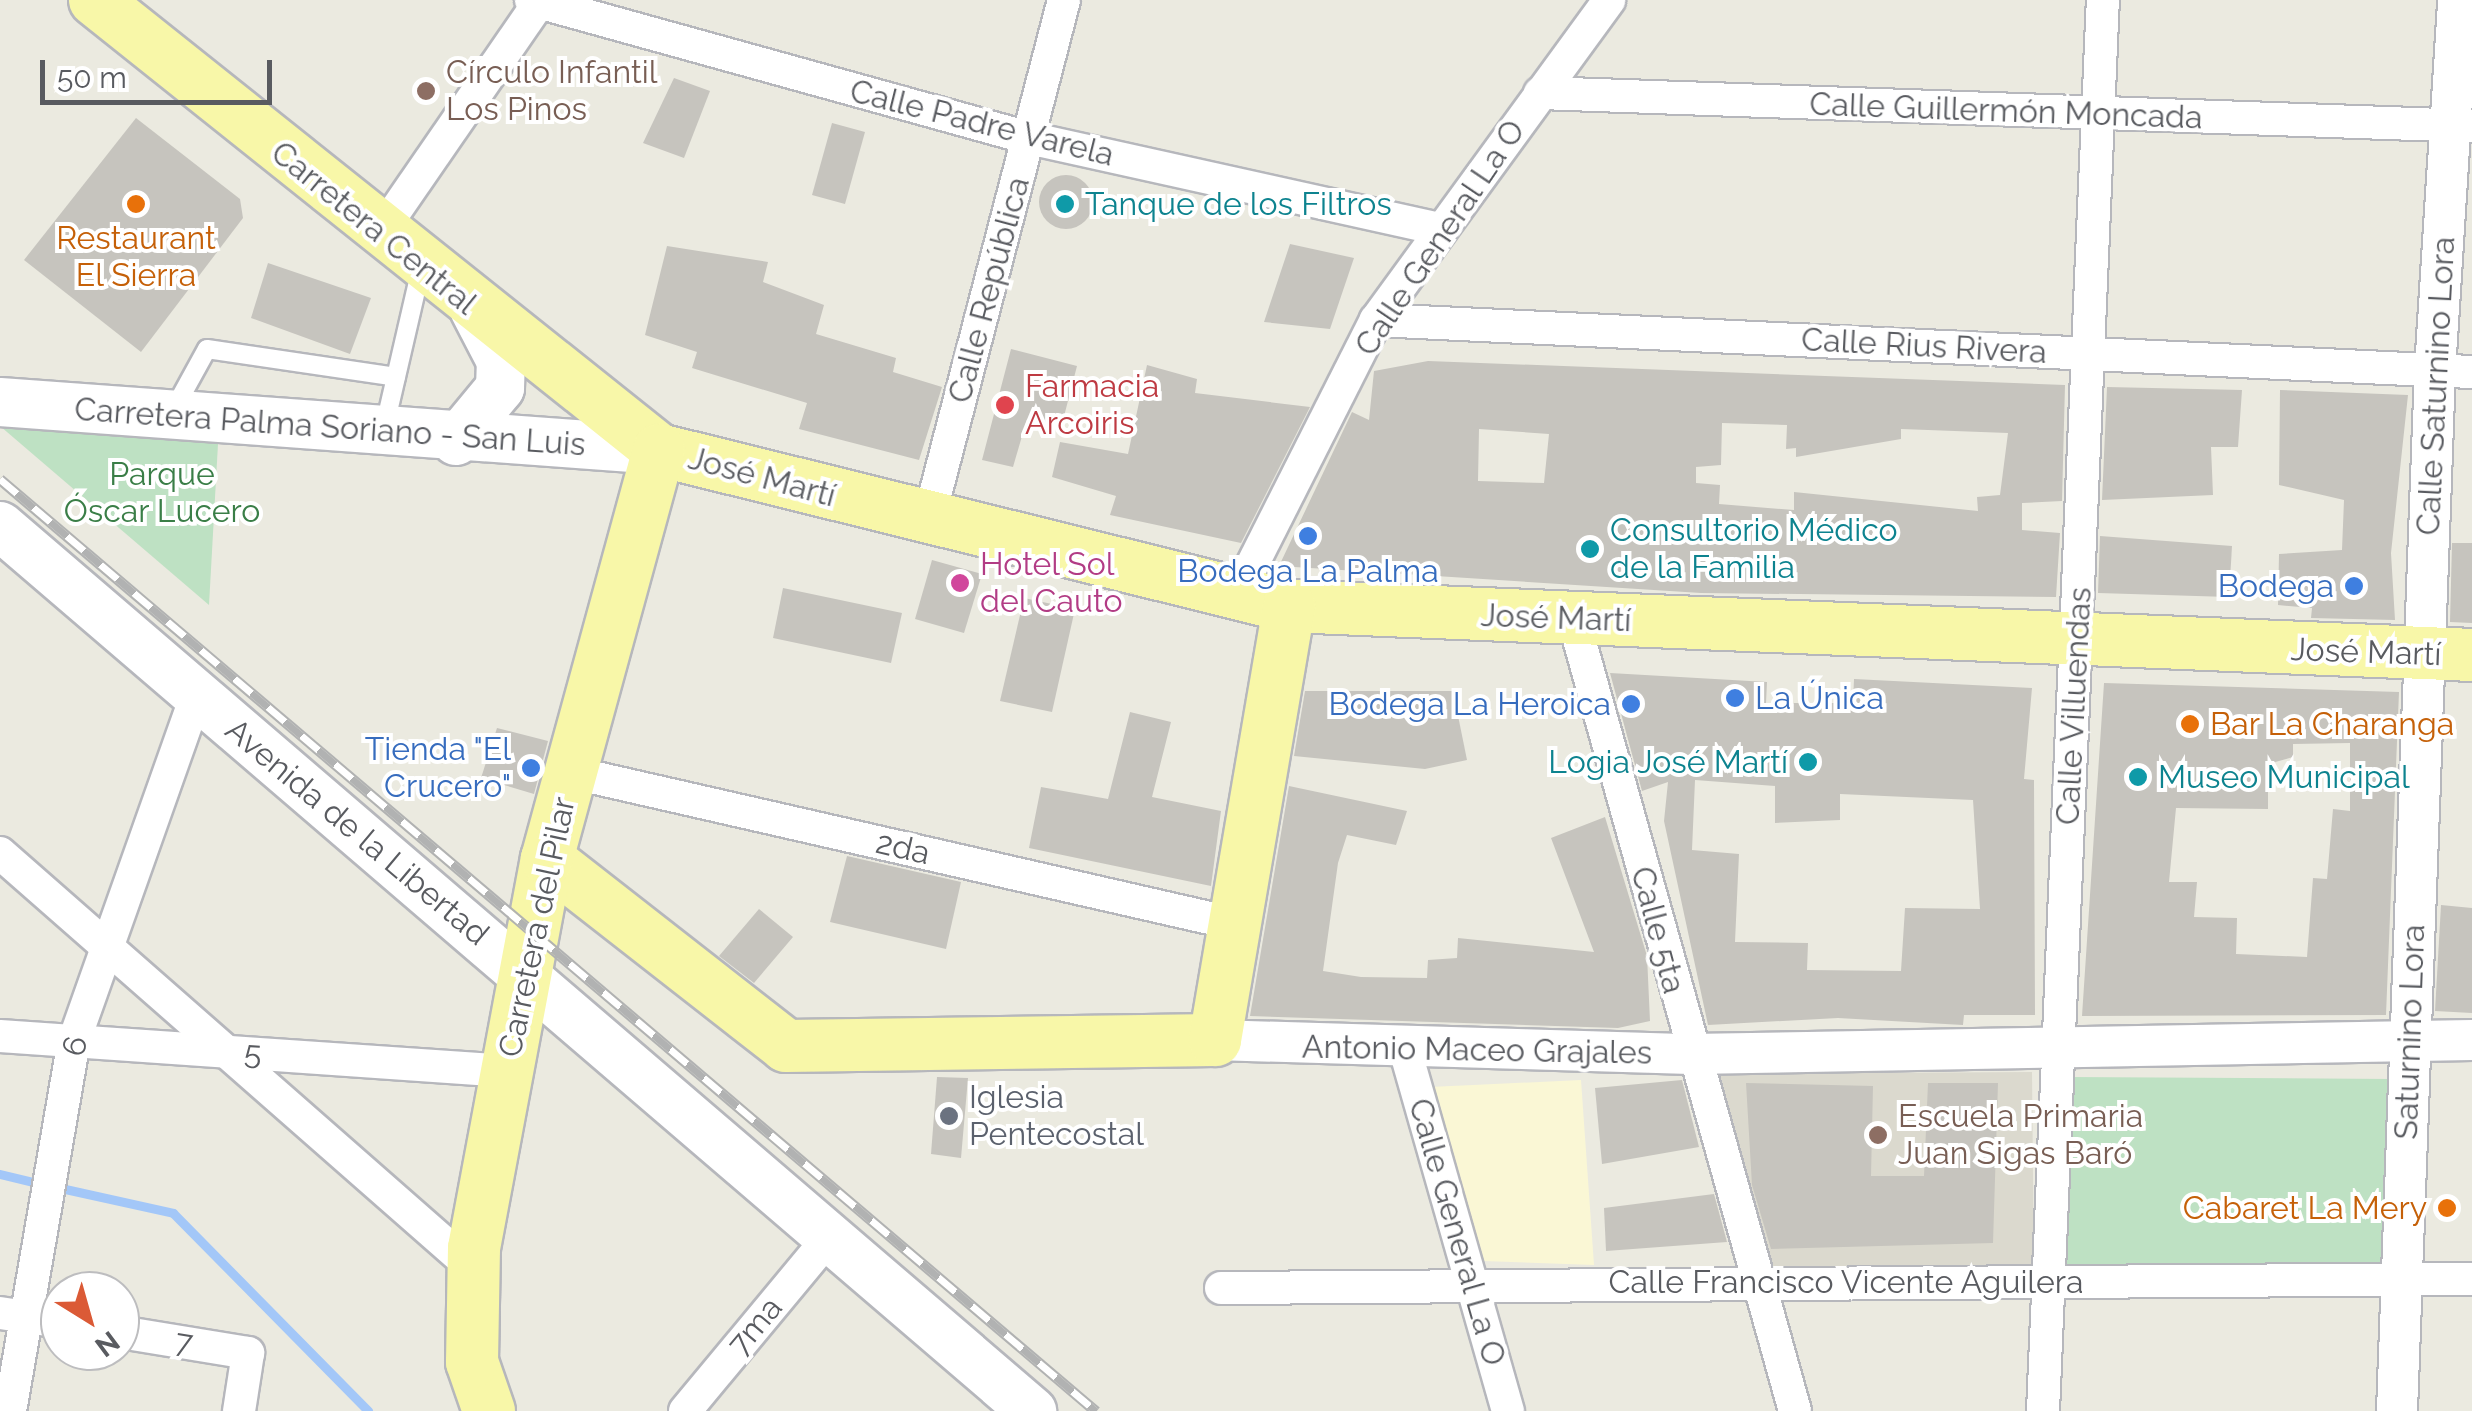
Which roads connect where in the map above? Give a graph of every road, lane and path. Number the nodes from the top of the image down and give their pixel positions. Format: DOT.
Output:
graph roads {
  1 [pos="95,0"];
  2 [pos="1064,0"];
  3 [pos="1608,0"];
  4 [pos="2103,0"];
  5 [pos="2458,0"];
  6 [pos="537,2"];
  7 [pos="1540,94"];
  8 [pos="2101,115"];
  9 [pos="2461,126"];
  10 [pos="1029,138"];
  11 [pos="1438,229"];
  12 [pos="380,233"];
  13 [pos="421,266"];
  14 [pos="474,309"];
  15 [pos="1376,320"];
  16 [pos="2093,354"];
  17 [pos="2453,371"];
  18 [pos="396,377"];
  19 [pos="0,402"];
  20 [pos="170,417"];
  21 [pos="383,434"];
  22 [pos="456,441"];
  23 [pos="660,450"];
  24 [pos="928,522"];
  25 [pos="0,526"];
  26 [pos="1237,594"];
  27 [pos="1288,606"];
  28 [pos="1574,621"];
  29 [pos="2079,643"];
  30 [pos="2448,654"];
  31 [pos="196,696"];
  32 [pos="570,772"];
  33 [pos="0,853"];
  34 [pos="547,859"];
  35 [pos="1236,924"];
  36 [pos="108,947"];
  37 [pos="525,973"];
  38 [pos="0,1036"];
  39 [pos="1215,1040"];
  40 [pos="2409,1040"];
  41 [pos="2472,1040"];
  42 [pos="74,1041"];
  43 [pos="225,1051"];
  44 [pos="1406,1053"];
  45 [pos="2052,1053"];
  46 [pos="1692,1054"];
  47 [pos="507,1070"];
  48 [pos="826,1240"];
  49 [pos="474,1269"];
  50 [pos="1758,1278"];
  51 [pos="2472,1279"];
  52 [pos="2403,1280"];
  53 [pos="1472,1282"];
  54 [pos="2046,1284"];
  55 [pos="1221,1288"];
  56 [pos="13,1315"];
  57 [pos="40,1319"];
  58 [pos="140,1335"];
  59 [pos="686,1410"];
  60 [pos="10,1411"];
  61 [pos="239,1411"];
  62 [pos="489,1411"];
  63 [pos="1032,1411"];
  64 [pos="1508,1411"];
  65 [pos="1795,1411"];
  66 [pos="2043,1411"];
  67 [pos="2396,1411"];
  1 -- 12 [label="main road, Carretera Central"];
  2 -- 10 [label="street, Calle República"];
  3 -- 7 [label="street, Calle General La O"];
  4 -- 8 [label="street, Calle Villuendas"];
  5 -- 9 [label="street, Calle Saturnino Lora"];
  6 -- 10 [label="street, Calle Padre Varela"];
  6 -- 12 [label="street"];
  7 -- 8 [label="street, Calle Guillermón Moncada"];
  7 -- 11 [label="street, Calle General La O"];
  8 -- 9 [label="street, Calle Guillermón Moncada"];
  8 -- 16 [label="street, Calle Villuendas"];
  9 -- 17 [label="street, Calle Saturnino Lora"];
  10 -- 11 [label="street, Calle Padre Varela"];
  10 -- 24 [label="street, Calle República"];
  11 -- 15 [label="street, Calle General La O"];
  12 -- 13 [label="main road, Carretera Central"];
  13 -- 14 [label="main road, Carretera Central"];
  13 -- 18 [label="lane"];
  14 -- 22 [label="main road"];
  14 -- 23 [label="main road, Carretera Central"];
  15 -- 16 [label="street, Calle Rius Rivera"];
  15 -- 26 [label="street, Calle General La O"];
  16 -- 17 [label="street, Calle Rius Rivera"];
  16 -- 29 [label="street, Calle Villuendas"];
  17 -- 30 [label="street, Calle Saturnino Lora"];
  18 -- 20 [label="lane"];
  18 -- 21 [label="lane"];
  19 -- 20 [label="main road, Carretera Palma Soriano - San Luis"];
  20 -- 21 [label="main road, Carretera Palma Soriano - San Luis"];
  21 -- 22 [label="main road, Carretera Palma Soriano - San Luis"];
  22 -- 23 [label="main road, Carretera Palma Soriano - San Luis"];
  23 -- 24 [label="main road, José Martí"];
  23 -- 32 [label="main road, Carretera del Pilar"];
  24 -- 26 [label="main road, José Martí"];
  25 -- 31 [label="main road, Avenida de la Libertad"];
  26 -- 27 [label="main road, José Martí"];
  27 -- 28 [label="main road, José Martí"];
  27 -- 35 [label="main road"];
  28 -- 29 [label="main road, José Martí"];
  28 -- 46 [label="street, Calle 5ta"];
  29 -- 30 [label="main road, José Martí"];
  29 -- 45 [label="street, Calle Villuendas"];
  30 -- 40 [label="street, Saturnino Lora"];
  31 -- 36 [label="street, 6"];
  31 -- 37 [label="main road, Avenida de la Libertad"];
  32 -- 34 [label="main road, Carretera del Pilar"];
  32 -- 35 [label="street, 2da"];
  33 -- 36 [label="street"];
  34 -- 37 [label="main road, Carretera del Pilar"];
  34 -- 39 [label="main road, Antonio Maceo Grajales"];
  35 -- 39 [label="main road"];
  36 -- 42 [label="street, 6"];
  36 -- 43 [label="street"];
  37 -- 47 [label="main road, Carretera del Pilar"];
  37 -- 48 [label="main road, Avenida de la Libertad"];
  38 -- 42 [label="street, 5"];
  39 -- 44 [label="street, Antonio Maceo Grajales"];
  40 -- 41 [label="street, Antonio Maceo Grajales"];
  40 -- 45 [label="street, Antonio Maceo Grajales"];
  40 -- 52 [label="street, Saturnino Lora"];
  42 -- 43 [label="street, 5"];
  42 -- 56 [label="street, 6"];
  43 -- 47 [label="street, 5"];
  43 -- 49 [label="street"];
  44 -- 46 [label="street, Antonio Maceo Grajales"];
  44 -- 53 [label="street, Calle General La O"];
  45 -- 46 [label="street, Antonio Maceo Grajales"];
  45 -- 54 [label="street, Calle Villuendas"];
  46 -- 50 [label="street, Calle 5ta"];
  47 -- 49 [label="main road, Carretera del Pilar"];
  48 -- 59 [label="street, 7ma"];
  48 -- 63 [label="main road, Avenida de la Libertad"];
  49 -- 62 [label="main road, Carretera del Pilar"];
  50 -- 53 [label="street, Calle Francisco Vicente Aguilera"];
  50 -- 54 [label="street, Calle Francisco Vicente Aguilera"];
  50 -- 65 [label="street, Calle 5ta"];
  51 -- 52 [label="street, Calle Francisco Vicente Aguilera"];
  52 -- 54 [label="street, Calle Francisco Vicente Aguilera"];
  52 -- 67 [label="street, Saturnino Lora"];
  53 -- 55 [label="street, Calle Francisco Vicente Aguilera"];
  53 -- 64 [label="street, Calle General La O"];
  54 -- 66 [label="street, Calle Villuendas"];
  56 -- 57 [label="street"];
  56 -- 60 [label="street, 6"];
  58 -- 61 [label="street, 7"];
}
